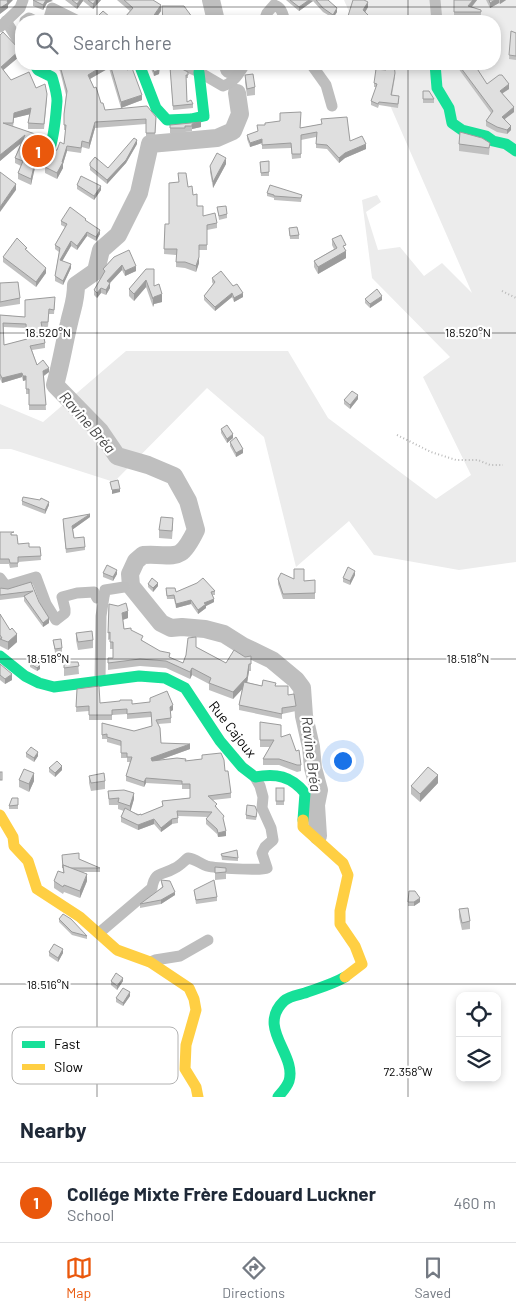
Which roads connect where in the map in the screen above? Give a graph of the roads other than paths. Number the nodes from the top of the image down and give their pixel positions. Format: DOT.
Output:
graph roads {
  1 [pos="23,0"];
  2 [pos="436,0"];
  3 [pos="16,15"];
  4 [pos="50,15"];
  5 [pos="66,15"];
  6 [pos="266,15"];
  7 [pos="284,15"];
  8 [pos="437,15"];
  9 [pos="38,70"];
  10 [pos="140,70"];
  11 [pos="194,70"];
  12 [pos="241,70"];
  13 [pos="315,70"];
  14 [pos="436,70"];
  15 [pos="199,72"];
  16 [pos="332,106"];
  17 [pos="50,148"];
  18 [pos="516,151"];
  19 [pos="0,578"];
  20 [pos="124,587"];
  21 [pos="104,595"];
  22 [pos="0,656"];
  23 [pos="100,681"];
  24 [pos="256,777"];
  25 [pos="0,815"];
  26 [pos="99,933"];
  27 [pos="208,940"];
  28 [pos="150,962"];
  29 [pos="198,1097"];
  30 [pos="278,1097"];
  1 -- 3 [label="street"];
  2 -- 8 [label="street"];
  4 -- 5 [label="street"];
  6 -- 7 [label="street"];
  9 -- 17 [label="street"];
  10 -- 15 [label="street"];
  11 -- 15 [label="street"];
  12 -- 15 [label="street"];
  13 -- 16 [label="street"];
  14 -- 18 [label="street"];
  19 -- 21 [label="street"];
  20 -- 21 [label="street"];
  21 -- 23 [label="street"];
  22 -- 23 [label="street, Rue Cajoux"];
  23 -- 24 [label="street, Rue Cajoux"];
  24 -- 26 [label="street"];
  24 -- 30 [label="street, Rue Cajoux"];
  25 -- 26 [label="street"];
  26 -- 28 [label="street"];
  27 -- 28 [label="street"];
  28 -- 29 [label="street"];
}
